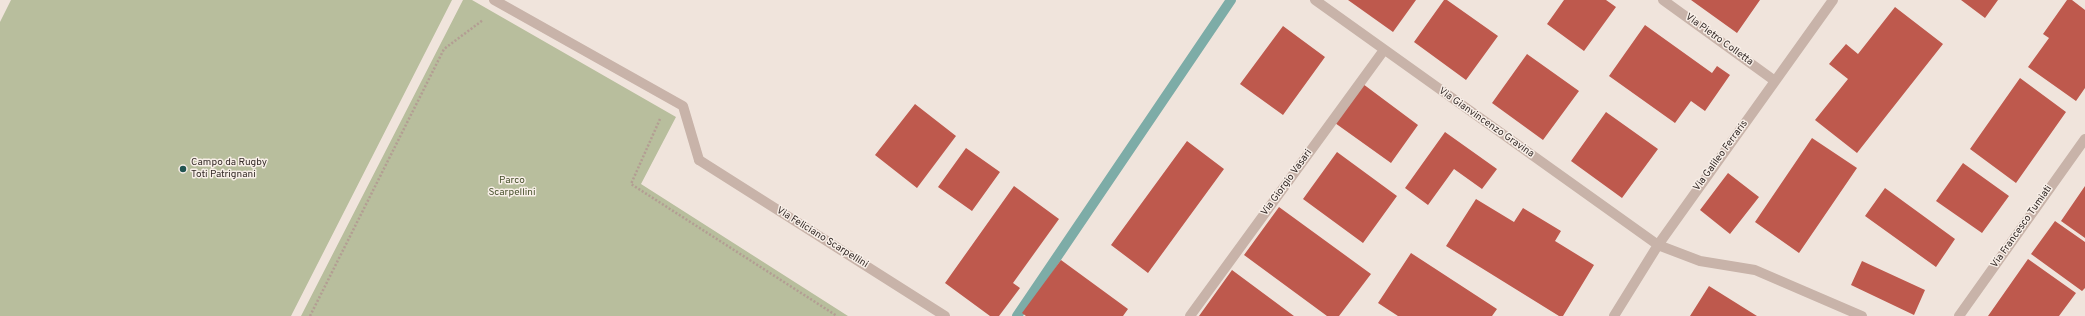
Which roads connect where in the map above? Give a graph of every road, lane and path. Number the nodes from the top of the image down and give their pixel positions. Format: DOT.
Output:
graph roads {
  1 [pos="494,0"];
  2 [pos="1315,0"];
  3 [pos="1663,0"];
  4 [pos="1833,0"];
  5 [pos="503,5"];
  6 [pos="1384,50"];
  7 [pos="1775,80"];
  8 [pos="669,99"];
  9 [pos="2085,139"];
  10 [pos="1658,245"];
  11 [pos="310,316"];
  12 [pos="837,316"];
  13 [pos="945,316"];
  14 [pos="1190,316"];
  15 [pos="1614,316"];
  16 [pos="1862,316"];
  17 [pos="1959,316"];
  1 -- 5 [label="street"];
  2 -- 6 [label="street, Via Gianvincenzo Gravina"];
  3 -- 7 [label="street, Via Pietro Colletta"];
  4 -- 7 [label="street, Via Galileo Ferraris"];
  5 -- 8 [label="street"];
  5 -- 11 [label="path"];
  6 -- 10 [label="street, Via Gianvincenzo Gravina"];
  6 -- 14 [label="street, Via Giorgio Vasari"];
  7 -- 10 [label="street, Via Galileo Ferraris"];
  8 -- 12 [label="path"];
  8 -- 13 [label="street, Via Feliciano Scarpellini"];
  9 -- 17 [label="street, Via Francesco Tumiati"];
  10 -- 15 [label="street, Via Galileo Ferraris"];
  10 -- 16 [label="street, Via Gianvincenzo Gravina"];
}
